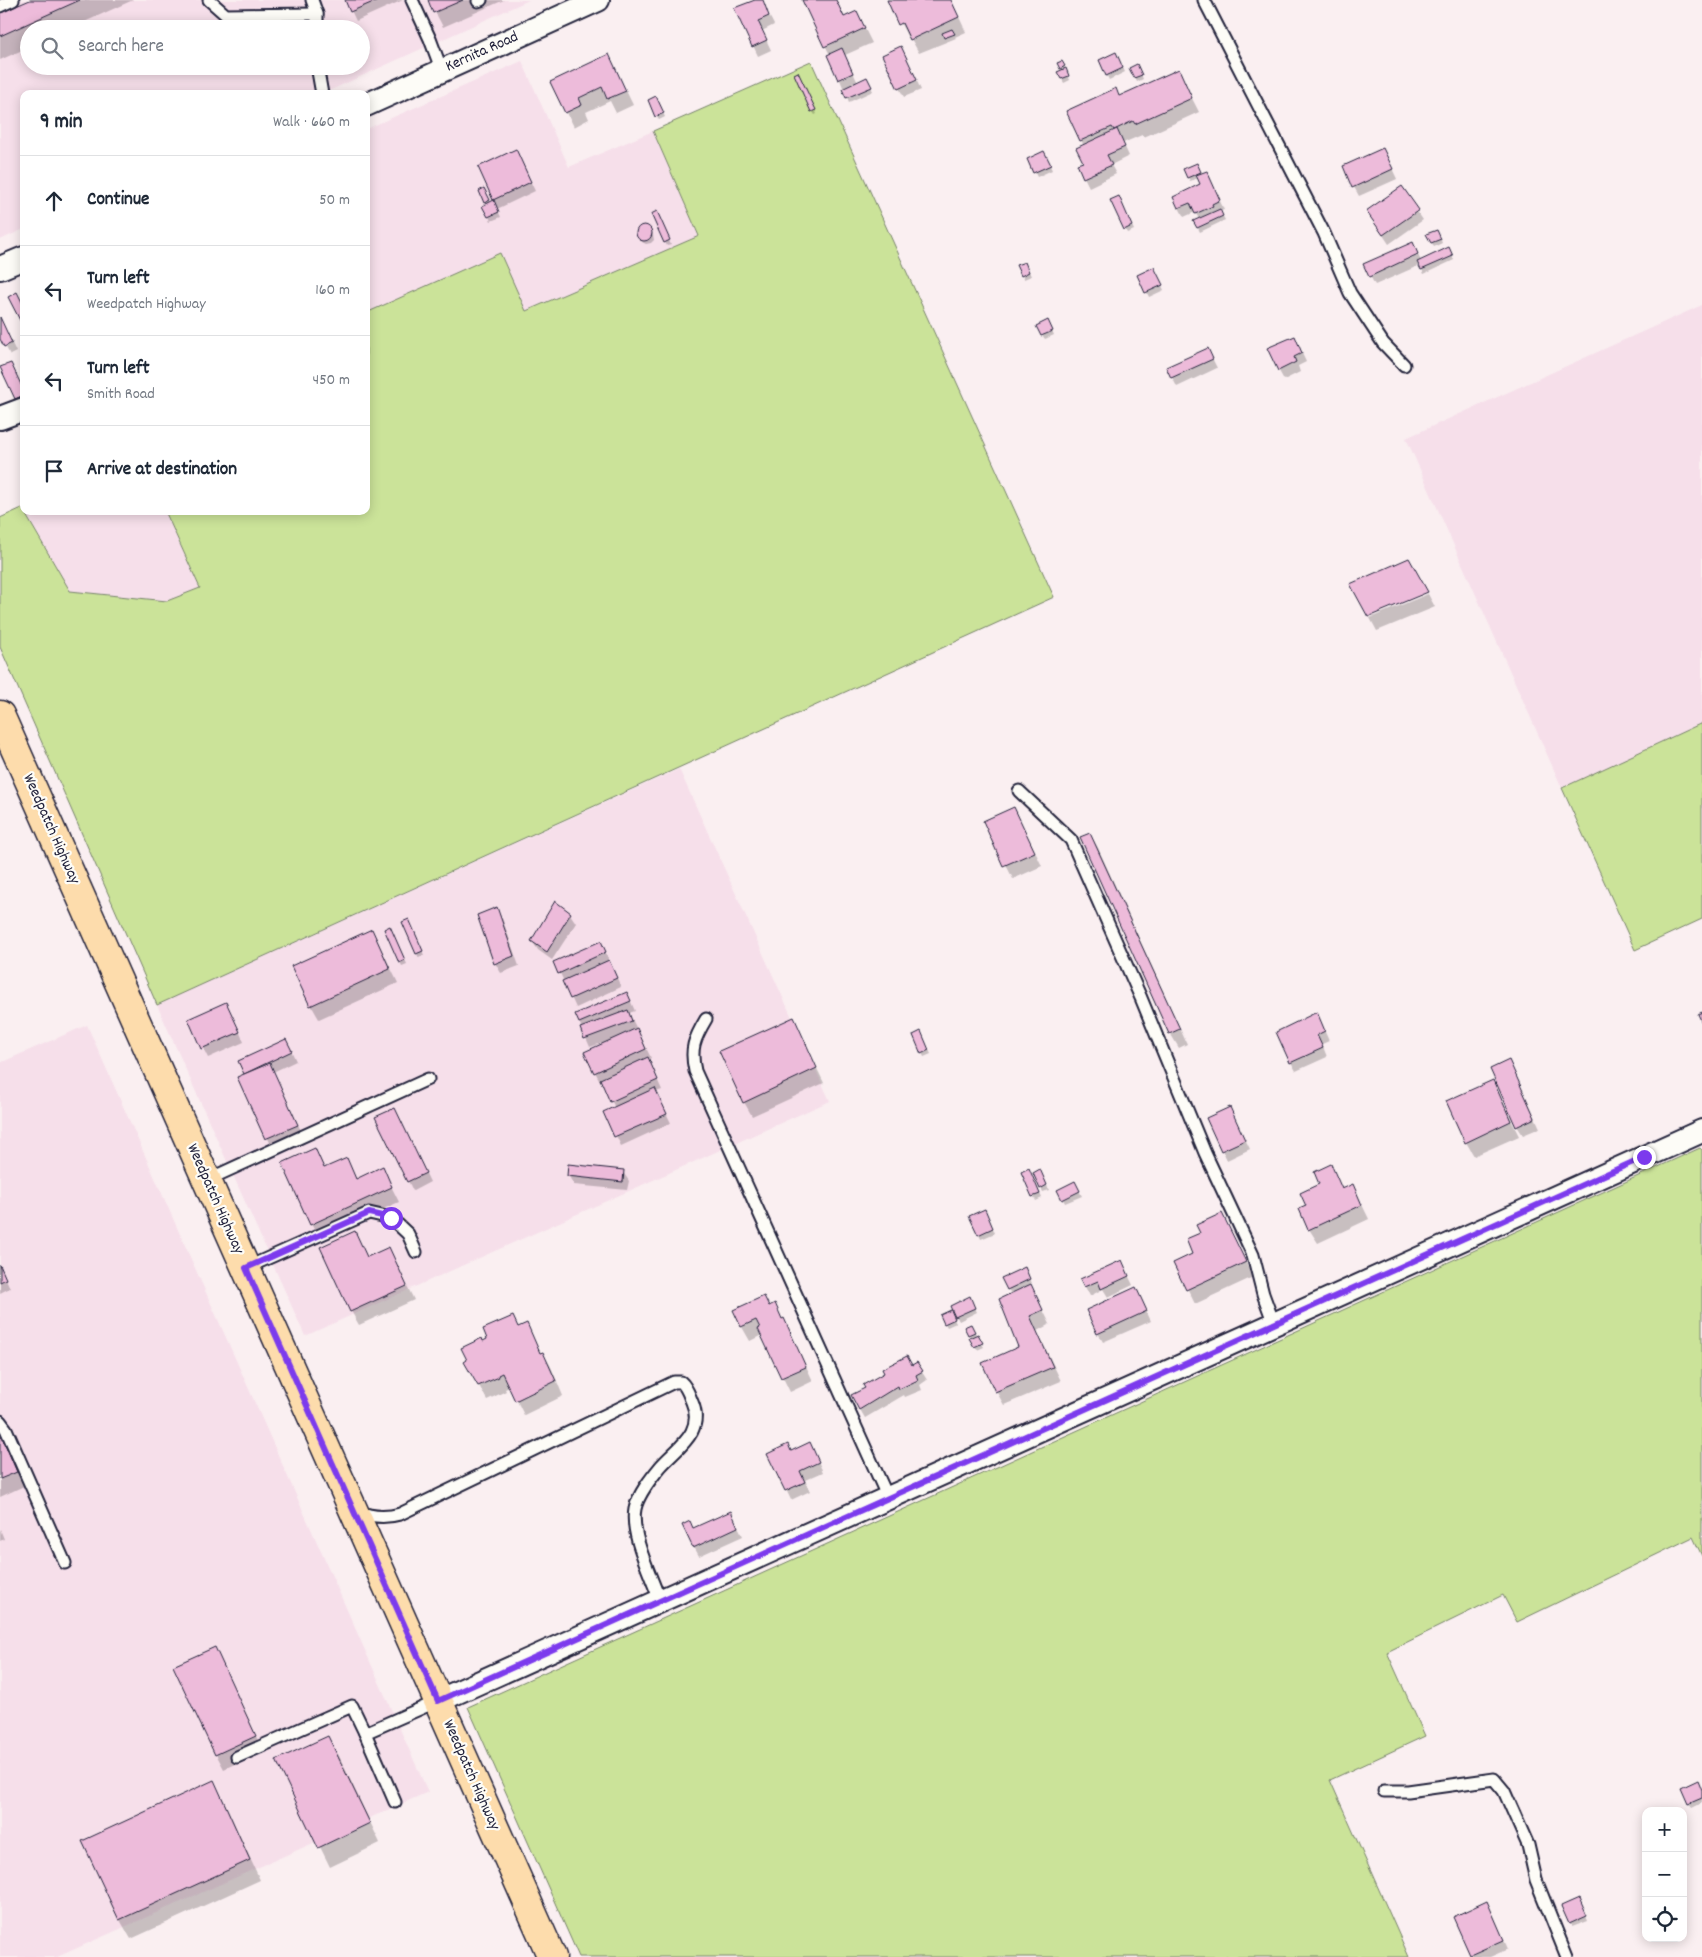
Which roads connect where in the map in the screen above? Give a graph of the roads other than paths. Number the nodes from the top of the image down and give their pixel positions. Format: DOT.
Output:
graph roads {
  1 [pos="13,0"];
  2 [pos="209,0"];
  3 [pos="312,0"];
  4 [pos="412,0"];
  5 [pos="598,0"];
  6 [pos="1204,0"];
  7 [pos="0,6"];
  8 [pos="317,14"];
  9 [pos="317,20"];
  10 [pos="442,71"];
  11 [pos="319,75"];
  12 [pos="321,90"];
  13 [pos="370,103"];
  14 [pos="20,260"];
  15 [pos="0,268"];
  16 [pos="1404,365"];
  17 [pos="20,410"];
  18 [pos="0,418"];
  19 [pos="0,715"];
  20 [pos="1019,791"];
  21 [pos="706,1019"];
  22 [pos="428,1079"];
  23 [pos="1702,1131"];
  24 [pos="207,1180"];
  25 [pos="416,1252"];
  26 [pos="246,1268"];
  27 [pos="1274,1324"];
  28 [pos="0,1421"];
  29 [pos="888,1498"];
  30 [pos="353,1509"];
  31 [pos="66,1563"];
  32 [pos="660,1601"];
  33 [pos="438,1701"];
  34 [pos="365,1733"];
  35 [pos="237,1757"];
  36 [pos="1384,1791"];
  37 [pos="395,1802"];
  38 [pos="552,1957"];
  39 [pos="1566,1957"];
  1 -- 7 [label="lane"];
  2 -- 8 [label="lane"];
  3 -- 8 [label="lane"];
  4 -- 10 [label="lane"];
  5 -- 10 [label="street, Kernita Road"];
  6 -- 16 [label="lane"];
  8 -- 9 [label="lane"];
  10 -- 13 [label="street, Kernita Road"];
  11 -- 12 [label="lane"];
  14 -- 15 [label="street"];
  17 -- 18 [label="street"];
  19 -- 24 [label="main road, Weedpatch Highway"];
  20 -- 27 [label="lane"];
  21 -- 29 [label="lane"];
  22 -- 24 [label="lane"];
  23 -- 27 [label="street"];
  24 -- 26 [label="main road, Weedpatch Highway"];
  25 -- 26 [label="lane"];
  26 -- 30 [label="main road, Weedpatch Highway"];
  27 -- 29 [label="street"];
  28 -- 31 [label="lane"];
  29 -- 32 [label="street"];
  30 -- 32 [label="lane"];
  30 -- 33 [label="main road, Weedpatch Highway"];
  32 -- 33 [label="street"];
  33 -- 34 [label="lane"];
  33 -- 38 [label="main road, Weedpatch Highway"];
  34 -- 35 [label="lane"];
  34 -- 37 [label="lane"];
  36 -- 39 [label="lane"];
}
